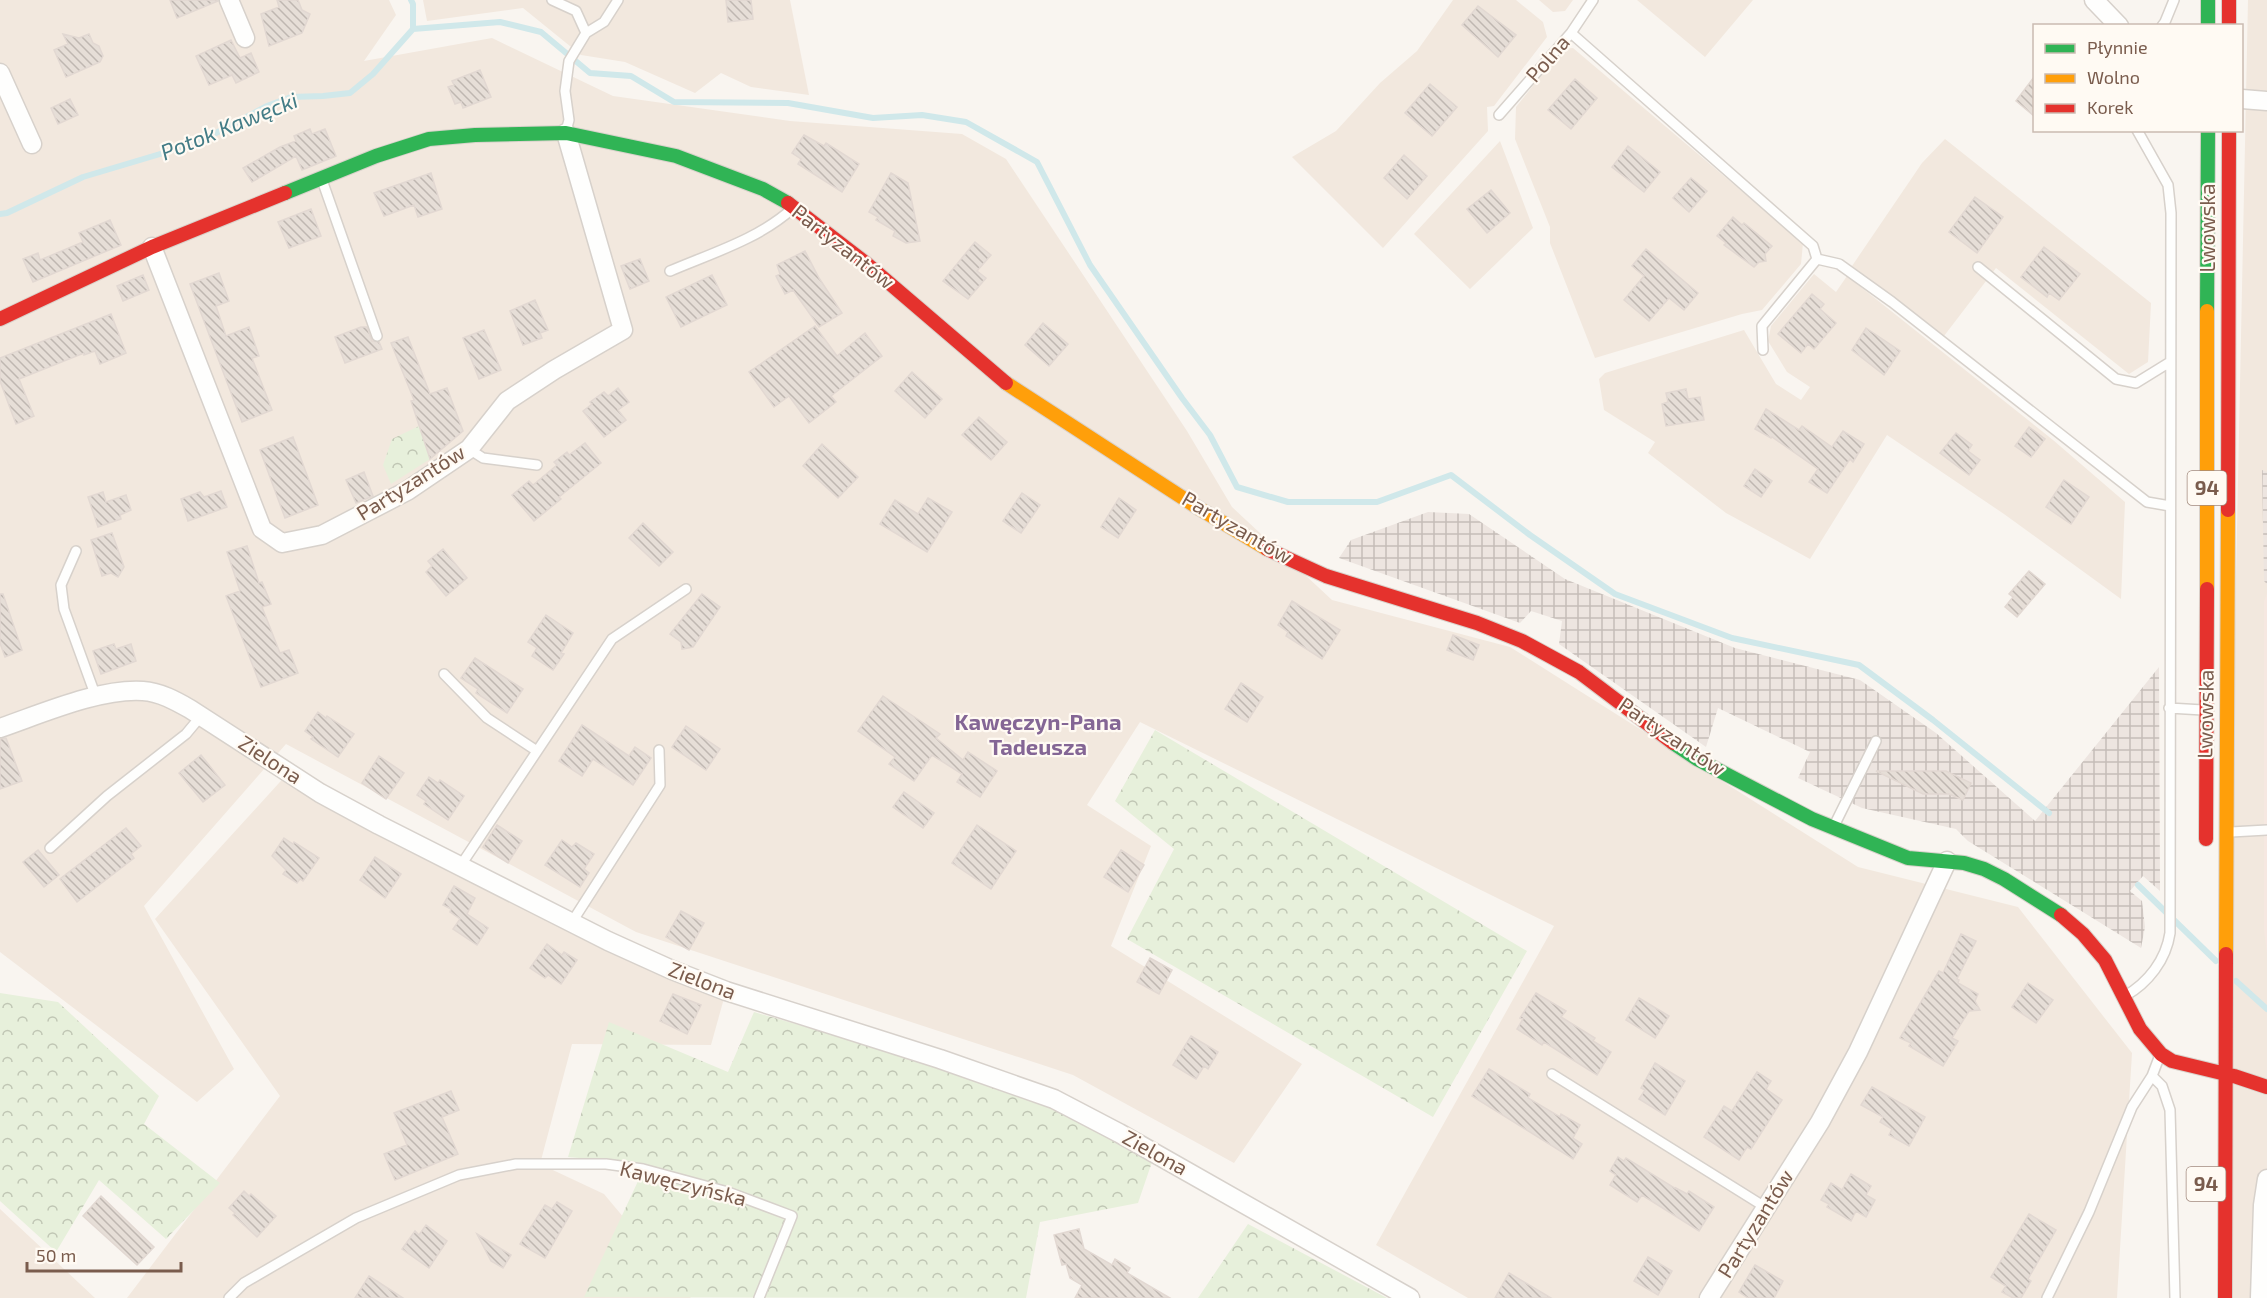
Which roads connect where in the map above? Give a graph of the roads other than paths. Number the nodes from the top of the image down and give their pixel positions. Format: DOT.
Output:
graph roads {
  1 [pos="229,0"];
  2 [pos="552,0"];
  3 [pos="618,0"];
  4 [pos="1593,0"];
  5 [pos="2094,0"];
  6 [pos="2174,0"];
  7 [pos="2208,0"];
  8 [pos="2229,0"];
  9 [pos="2117,24"];
  10 [pos="2164,24"];
  11 [pos="2208,24"];
  12 [pos="2229,24"];
  13 [pos="586,33"];
  14 [pos="1570,33"];
  15 [pos="244,38"];
  16 [pos="0,73"];
  17 [pos="2243,99"];
  18 [pos="2267,101"];
  19 [pos="1499,115"];
  20 [pos="2138,132"];
  21 [pos="2208,132"];
  22 [pos="2229,132"];
  23 [pos="566,133"];
  24 [pos="32,144"];
  25 [pos="321,178"];
  26 [pos="794,207"];
  27 [pos="152,247"];
  28 [pos="1817,259"];
  29 [pos="1978,267"];
  30 [pos="670,271"];
  31 [pos="0,319"];
  32 [pos="377,336"];
  33 [pos="1763,350"];
  34 [pos="2170,362"];
  35 [pos="469,449"];
  36 [pos="537,465"];
  37 [pos="2170,506"];
  38 [pos="76,551"];
  39 [pos="686,589"];
  40 [pos="444,674"];
  41 [pos="96,697"];
  42 [pos="2169,708"];
  43 [pos="2206,710"];
  44 [pos="201,716"];
  45 [pos="0,728"];
  46 [pos="1876,741"];
  47 [pos="659,750"];
  48 [pos="537,751"];
  49 [pos="1833,828"];
  50 [pos="2267,830"];
  51 [pos="2226,832"];
  52 [pos="50,848"];
  53 [pos="2206,856"];
  54 [pos="1947,861"];
  55 [pos="461,865"];
  56 [pos="572,922"];
  57 [pos="2122,998"];
  58 [pos="2161,1054"];
  59 [pos="1552,1074"];
  60 [pos="2225,1074"];
  61 [pos="2152,1076"];
  62 [pos="2267,1087"];
  63 [pos="2267,1179"];
  64 [pos="1766,1207"];
  65 [pos="229,1298"];
  66 [pos="759,1298"];
  67 [pos="1410,1298"];
  68 [pos="1709,1298"];
  69 [pos="2047,1298"];
  70 [pos="2175,1298"];
  71 [pos="2224,1298"];
  72 [pos="2260,1298"];
  1 -- 15 [label="street"];
  2 -- 13 [label="lane"];
  3 -- 13 [label="lane"];
  4 -- 14 [label="lane, Polna"];
  5 -- 9 [label="street"];
  6 -- 10 [label="lane"];
  7 -- 11 [label="street"];
  8 -- 12 [label="street"];
  13 -- 23 [label="lane"];
  14 -- 19 [label="lane, Polna"];
  14 -- 28 [label="lane"];
  16 -- 24 [label="street"];
  17 -- 18 [label="street"];
  20 -- 34 [label="lane"];
  21 -- 43 [label="street, Lwowska / 94"];
  22 -- 51 [label="street, Lwowska / 94"];
  23 -- 25 [label="street, Partyzantów"];
  23 -- 26 [label="street, Partyzantów"];
  23 -- 35 [label="street, Partyzantów"];
  25 -- 27 [label="street, Partyzantów"];
  25 -- 32 [label="lane"];
  26 -- 30 [label="lane"];
  26 -- 49 [label="street, Partyzantów"];
  27 -- 31 [label="street, Partyzantów"];
  27 -- 35 [label="street, Partyzantów"];
  28 -- 33 [label="lane"];
  28 -- 37 [label="lane"];
  29 -- 34 [label="lane"];
  34 -- 37 [label="lane"];
  35 -- 36 [label="lane"];
  37 -- 42 [label="lane"];
  38 -- 41 [label="lane"];
  39 -- 48 [label="lane"];
  40 -- 48 [label="lane"];
  41 -- 44 [label="street, Zielona"];
  41 -- 45 [label="street, Zielona"];
  42 -- 43 [label="lane"];
  42 -- 57 [label="lane"];
  43 -- 53 [label="street, Lwowska / 94"];
  44 -- 52 [label="lane"];
  44 -- 55 [label="street, Zielona"];
  46 -- 49 [label="lane"];
  47 -- 56 [label="lane"];
  48 -- 55 [label="lane"];
  49 -- 54 [label="street, Partyzantów"];
  50 -- 51 [label="lane"];
  51 -- 60 [label="street, Lwowska / 94"];
  54 -- 57 [label="street, Partyzantów"];
  54 -- 64 [label="street, Partyzantów"];
  55 -- 56 [label="street, Zielona"];
  56 -- 67 [label="street, Zielona"];
  57 -- 58 [label="street, Partyzantów"];
  58 -- 60 [label="street, Partyzantów"];
  58 -- 61 [label="lane"];
  59 -- 64 [label="lane"];
  60 -- 62 [label="street, Partyzantów"];
  60 -- 71 [label="street, Lwowska / 94"];
  61 -- 69 [label="lane"];
  61 -- 70 [label="lane"];
  63 -- 72 [label="street"];
  64 -- 68 [label="street, Partyzantów"];
  65 -- 66 [label="lane, Kawęczyńska"];
}
